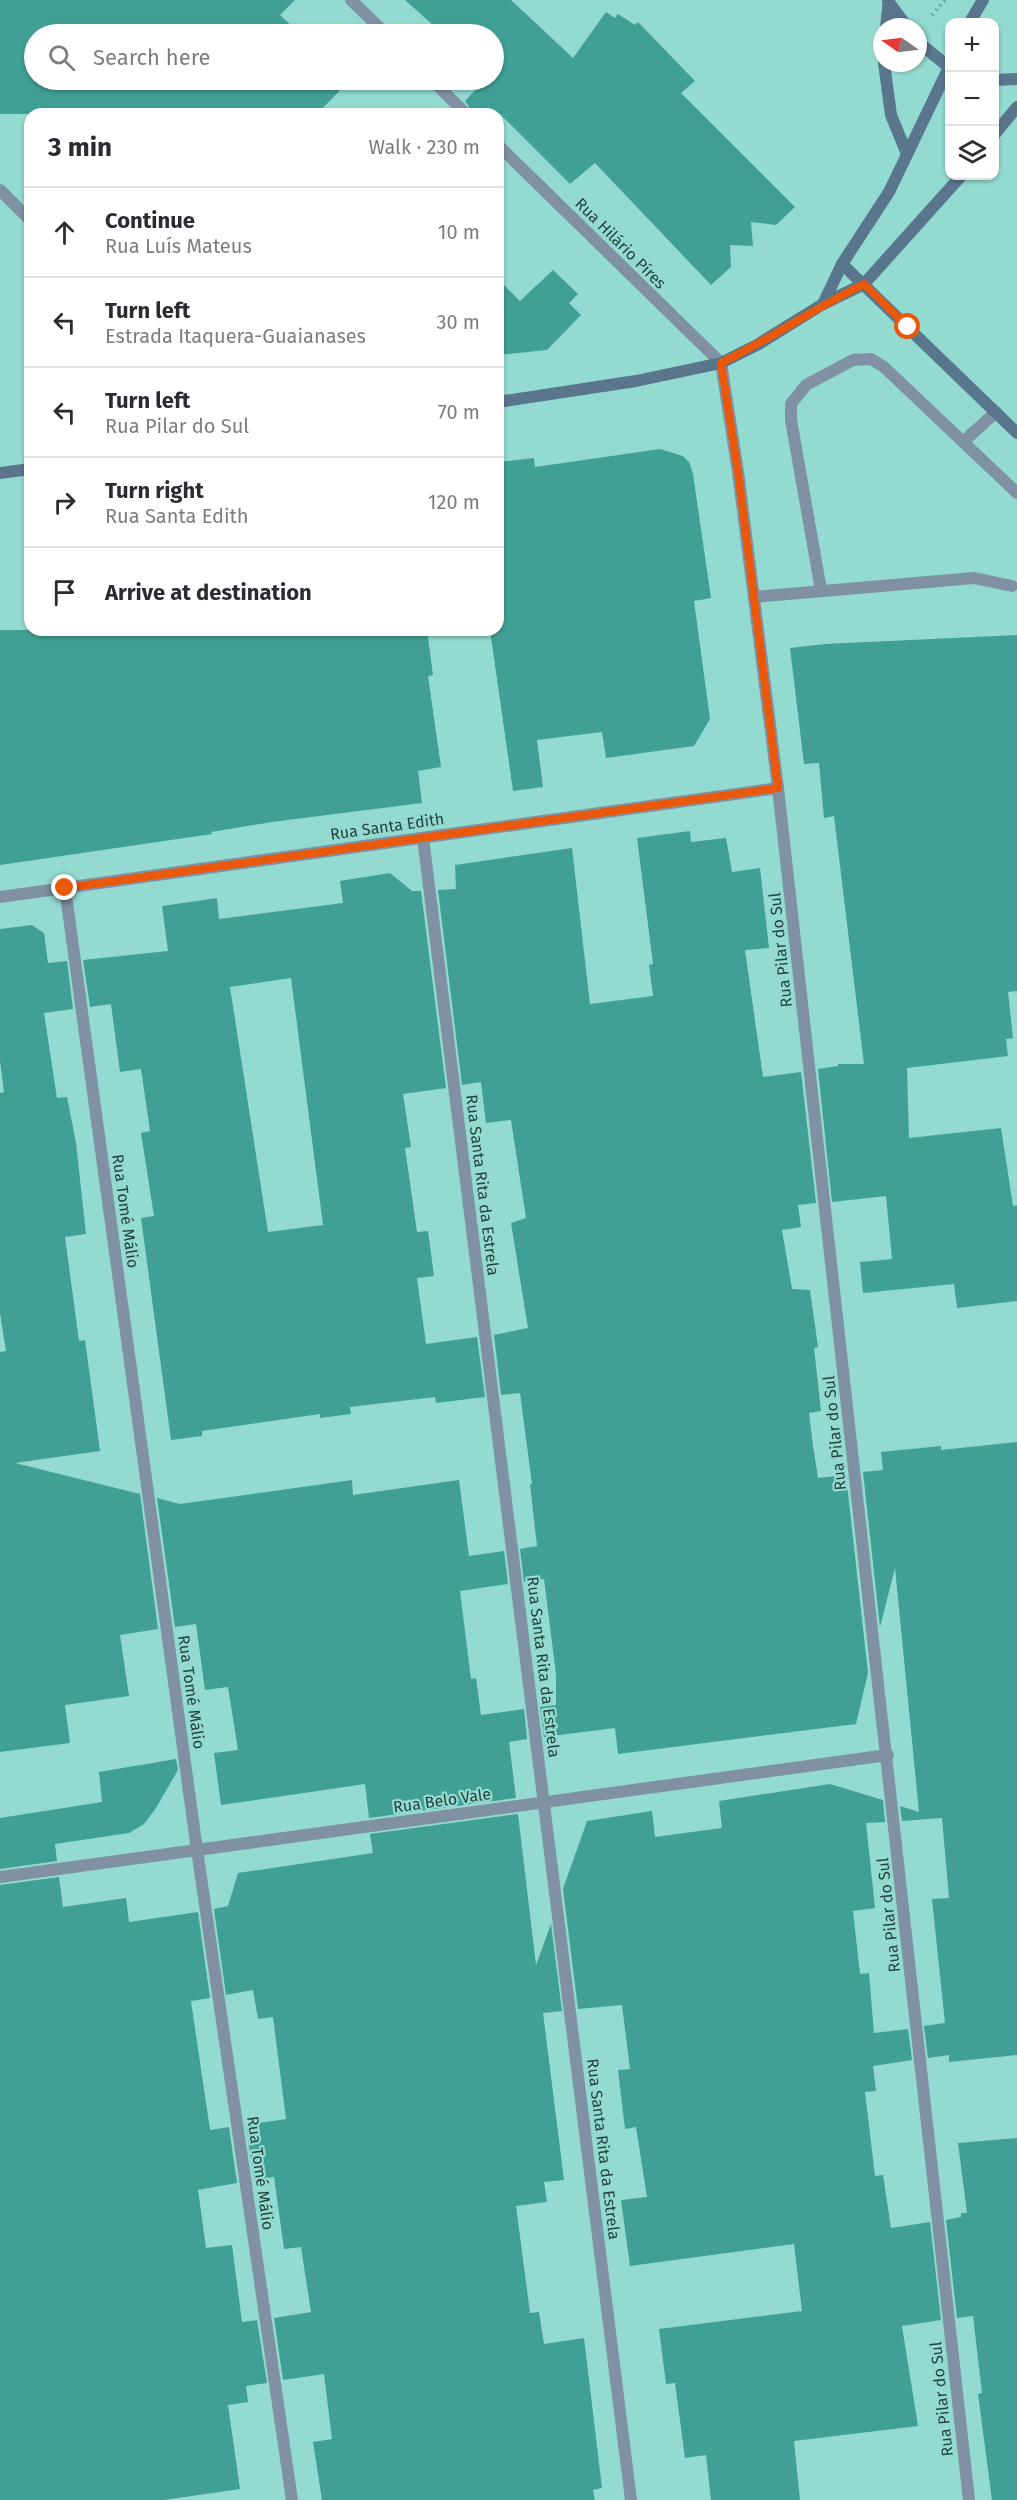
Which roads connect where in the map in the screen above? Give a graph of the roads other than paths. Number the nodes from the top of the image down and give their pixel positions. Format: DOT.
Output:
graph roads {
  1 [pos="351,0"];
  2 [pos="983,0"];
  3 [pos="889,1"];
  4 [pos="887,18"];
  5 [pos="901,18"];
  6 [pos="972,18"];
  7 [pos="376,24"];
  8 [pos="927,49"];
  9 [pos="945,64"];
  10 [pos="885,72"];
  11 [pos="947,72"];
  12 [pos="1017,79"];
  13 [pos="999,80"];
  14 [pos="442,90"];
  15 [pos="1017,107"];
  16 [pos="460,108"];
  17 [pos="999,129"];
  18 [pos="504,151"];
  19 [pos="907,154"];
  20 [pos="957,180"];
  21 [pos="0,190"];
  22 [pos="24,214"];
  23 [pos="842,264"];
  24 [pos="864,284"];
  25 [pos="823,304"];
  26 [pos="721,363"];
  27 [pos="504,401"];
  28 [pos="996,412"];
  29 [pos="1017,433"];
  30 [pos="963,442"];
  31 [pos="24,470"];
  32 [pos="0,473"];
  33 [pos="1017,493"];
  34 [pos="1012,586"];
  35 [pos="821,590"];
  36 [pos="754,597"];
  37 [pos="778,788"];
  38 [pos="423,838"];
  39 [pos="65,888"];
  40 [pos="0,897"];
  41 [pos="888,1755"];
  42 [pos="544,1803"];
  43 [pos="197,1850"];
  44 [pos="0,1877"];
  45 [pos="292,2500"];
  46 [pos="631,2500"];
  47 [pos="969,2500"];
  1 -- 7 [label="street"];
  2 -- 6 [label="main road"];
  3 -- 4 [label="main road"];
  3 -- 5 [label="main road"];
  8 -- 9 [label="main road"];
  10 -- 19 [label="main road"];
  11 -- 19 [label="main road"];
  12 -- 13 [label="main road"];
  14 -- 16 [label="street"];
  15 -- 17 [label="main road"];
  18 -- 26 [label="street, Rua Hilário Píres"];
  19 -- 23 [label="main road"];
  20 -- 24 [label="main road"];
  21 -- 22 [label="street"];
  23 -- 24 [label="main road"];
  23 -- 25 [label="main road"];
  24 -- 25 [label="main road"];
  24 -- 28 [label="main road"];
  25 -- 26 [label="main road"];
  26 -- 27 [label="main road"];
  26 -- 36 [label="street, Rua Pilar do Sul"];
  28 -- 29 [label="main road"];
  28 -- 30 [label="street"];
  30 -- 33 [label="street"];
  30 -- 35 [label="street"];
  31 -- 32 [label="main road"];
  34 -- 35 [label="street"];
  35 -- 36 [label="street"];
  36 -- 37 [label="street, Rua Pilar do Sul"];
  37 -- 38 [label="street, Rua Santa Edith"];
  37 -- 41 [label="street, Rua Pilar do Sul"];
  38 -- 39 [label="street, Rua Santa Edith"];
  38 -- 42 [label="street, Rua Santa Rita da Estrela"];
  39 -- 40 [label="street, Rua Santa Edith"];
  39 -- 43 [label="street, Rua Tomé Málio"];
  41 -- 42 [label="street, Rua Belo Vale"];
  41 -- 47 [label="street, Rua Pilar do Sul"];
  42 -- 43 [label="street, Rua Belo Vale"];
  42 -- 46 [label="street, Rua Santa Rita da Estrela"];
  43 -- 44 [label="street, Rua Belo Vale"];
  43 -- 45 [label="street, Rua Tomé Málio"];
}
